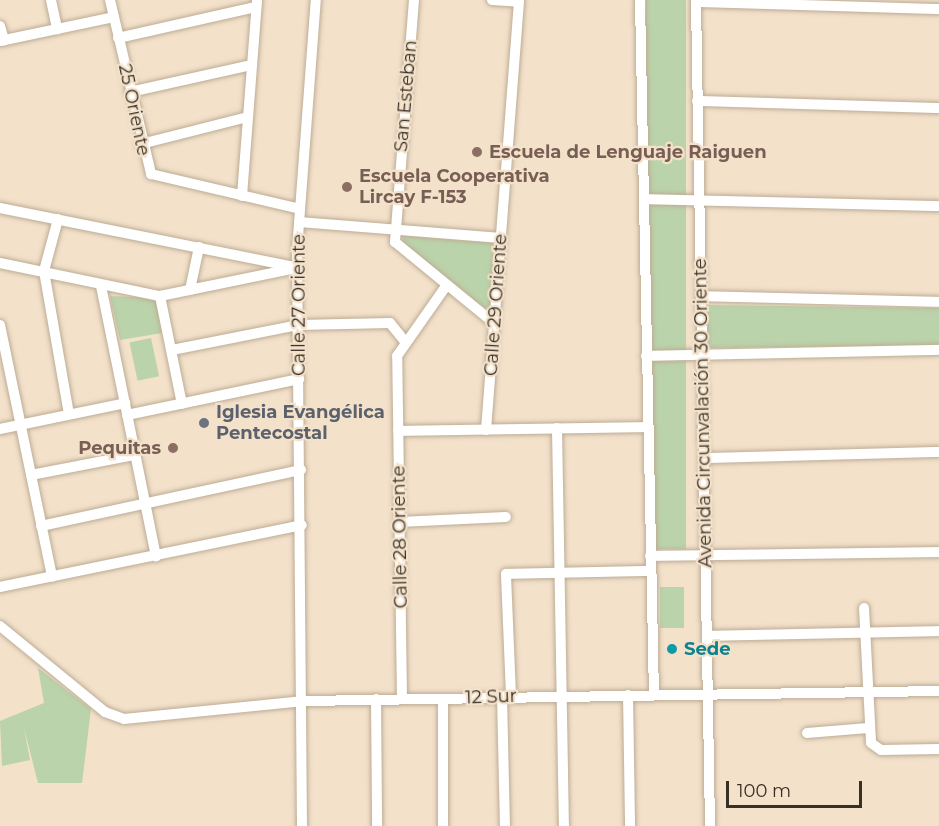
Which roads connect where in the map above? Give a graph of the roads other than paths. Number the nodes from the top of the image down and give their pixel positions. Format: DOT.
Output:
graph roads {
  1 [pos="51,0"];
  2 [pos="110,0"];
  3 [pos="316,0"];
  4 [pos="414,0"];
  5 [pos="492,0"];
  6 [pos="640,0"];
  7 [pos="519,1"];
  8 [pos="696,1"];
  9 [pos="256,4"];
  10 [pos="939,9"];
  11 [pos="114,17"];
  12 [pos="0,26"];
  13 [pos="57,29"];
  14 [pos="118,38"];
  15 [pos="2,41"];
  16 [pos="252,65"];
  17 [pos="130,92"];
  18 [pos="697,101"];
  19 [pos="939,108"];
  20 [pos="248,117"];
  21 [pos="141,144"];
  22 [pos="242,196"];
  23 [pos="644,199"];
  24 [pos="699,199"];
  25 [pos="939,206"];
  26 [pos="0,208"];
  27 [pos="300,208"];
  28 [pos="58,219"];
  29 [pos="299,222"];
  30 [pos="395,230"];
  31 [pos="501,238"];
  32 [pos="199,247"];
  33 [pos="0,262"];
  34 [pos="297,268"];
  35 [pos="44,271"];
  36 [pos="101,286"];
  37 [pos="446,286"];
  38 [pos="190,290"];
  39 [pos="160,296"];
  40 [pos="701,296"];
  41 [pos="939,302"];
  42 [pos="494,323"];
  43 [pos="0,325"];
  44 [pos="298,325"];
  45 [pos="404,340"];
  46 [pos="172,350"];
  47 [pos="939,350"];
  48 [pos="702,355"];
  49 [pos="646,356"];
  50 [pos="299,379"];
  51 [pos="125,403"];
  52 [pos="182,404"];
  53 [pos="69,414"];
  54 [pos="127,415"];
  55 [pos="20,424"];
  56 [pos="647,427"];
  57 [pos="557,428"];
  58 [pos="0,429"];
  59 [pos="486,430"];
  60 [pos="398,431"];
  61 [pos="939,452"];
  62 [pos="135,455"];
  63 [pos="704,458"];
  64 [pos="301,470"];
  65 [pos="31,475"];
  66 [pos="145,503"];
  67 [pos="506,517"];
  68 [pos="399,522"];
  69 [pos="41,525"];
  70 [pos="302,525"];
  71 [pos="939,552"];
  72 [pos="156,556"];
  73 [pos="650,556"];
  74 [pos="705,556"];
  75 [pos="651,571"];
  76 [pos="561,572"];
  77 [pos="52,577"];
  78 [pos="0,587"];
  79 [pos="864,608"];
  80 [pos="0,626"];
  81 [pos="939,631"];
  82 [pos="865,633"];
  83 [pos="707,636"];
  84 [pos="939,692"];
  85 [pos="867,693"];
  86 [pos="628,694"];
  87 [pos="566,695"];
  88 [pos="654,695"];
  89 [pos="708,695"];
  90 [pos="506,696"];
  91 [pos="376,699"];
  92 [pos="402,699"];
  93 [pos="443,699"];
  94 [pos="304,700"];
  95 [pos="868,728"];
  96 [pos="807,733"];
  97 [pos="939,749"];
  98 [pos="302,826"];
  99 [pos="377,826"];
  100 [pos="443,826"];
  101 [pos="506,826"];
  102 [pos="564,826"];
  103 [pos="630,826"];
  104 [pos="710,826"];
  1 -- 13 [label="street"];
  2 -- 11 [label="street, 25 Oriente"];
  3 -- 27 [label="street, Calle 27 Oriente"];
  4 -- 30 [label="street, San Esteban"];
  5 -- 7 [label="street"];
  6 -- 23 [label="street"];
  7 -- 31 [label="street, Calle 29 Oriente"];
  8 -- 10 [label="street"];
  8 -- 18 [label="street, Avenida Circunvalación 30 Oriente"];
  9 -- 14 [label="street"];
  9 -- 16 [label="street"];
  11 -- 13 [label="street"];
  11 -- 14 [label="street, 25 Oriente"];
  12 -- 15 [label="street"];
  13 -- 15 [label="street"];
  14 -- 17 [label="street, 25 Oriente"];
  16 -- 17 [label="street"];
  16 -- 20 [label="street"];
  17 -- 21 [label="street, 25 Oriente"];
  18 -- 19 [label="street"];
  18 -- 24 [label="street, Avenida Circunvalación 30 Oriente"];
  20 -- 21 [label="street"];
  20 -- 22 [label="street"];
  21 -- 22 [label="street, 25 Oriente"];
  22 -- 27 [label="street, 25 Oriente"];
  23 -- 24 [label="street"];
  23 -- 49 [label="street"];
  24 -- 25 [label="street"];
  24 -- 40 [label="street, Avenida Circunvalación 30 Oriente"];
  26 -- 28 [label="street"];
  27 -- 29 [label="street, Calle 27 Oriente"];
  28 -- 32 [label="street"];
  28 -- 35 [label="street"];
  29 -- 30 [label="street"];
  29 -- 34 [label="street, Calle 27 Oriente"];
  30 -- 31 [label="street"];
  30 -- 37 [label="street, San Esteban"];
  31 -- 42 [label="street, Calle 29 Oriente"];
  32 -- 34 [label="street"];
  32 -- 38 [label="street"];
  33 -- 35 [label="street"];
  34 -- 38 [label="street"];
  34 -- 44 [label="street, Calle 27 Oriente"];
  35 -- 36 [label="street"];
  35 -- 53 [label="street"];
  36 -- 39 [label="street"];
  36 -- 51 [label="street"];
  37 -- 42 [label="street, San Esteban"];
  37 -- 45 [label="street"];
  38 -- 39 [label="street"];
  39 -- 46 [label="street"];
  40 -- 41 [label="street"];
  40 -- 48 [label="street, Avenida Circunvalación 30 Oriente"];
  42 -- 59 [label="street, Calle 29 Oriente"];
  43 -- 55 [label="street"];
  44 -- 45 [label="street"];
  44 -- 46 [label="street"];
  44 -- 50 [label="street, Calle 27 Oriente"];
  45 -- 60 [label="street, Calle 28 Oriente"];
  46 -- 52 [label="street"];
  47 -- 48 [label="street"];
  48 -- 49 [label="street"];
  48 -- 63 [label="street, Avenida Circunvalación 30 Oriente"];
  49 -- 56 [label="street"];
  50 -- 52 [label="street"];
  50 -- 64 [label="street, Calle 27 Oriente"];
  51 -- 53 [label="street"];
  51 -- 54 [label="street"];
  52 -- 54 [label="street"];
  53 -- 55 [label="street"];
  54 -- 62 [label="street"];
  55 -- 58 [label="street"];
  55 -- 65 [label="street"];
  56 -- 57 [label="street"];
  56 -- 73 [label="street"];
  57 -- 59 [label="street"];
  57 -- 76 [label="street"];
  59 -- 60 [label="street"];
  60 -- 68 [label="street, Calle 28 Oriente"];
  61 -- 63 [label="street"];
  62 -- 65 [label="street"];
  62 -- 66 [label="street"];
  63 -- 74 [label="street, Avenida Circunvalación 30 Oriente"];
  64 -- 66 [label="street"];
  64 -- 70 [label="street, Calle 27 Oriente"];
  65 -- 69 [label="street"];
  66 -- 69 [label="street"];
  66 -- 72 [label="street"];
  67 -- 68 [label="street"];
  68 -- 92 [label="street, Calle 28 Oriente"];
  69 -- 77 [label="street"];
  70 -- 72 [label="street"];
  70 -- 94 [label="street, Calle 27 Oriente"];
  71 -- 74 [label="street"];
  72 -- 77 [label="street"];
  73 -- 74 [label="street"];
  73 -- 75 [label="street"];
  74 -- 83 [label="street, Avenida Circunvalación 30 Oriente"];
  75 -- 76 [label="street"];
  75 -- 88 [label="street"];
  76 -- 87 [label="street"];
  76 -- 90 [label="street"];
  77 -- 78 [label="street"];
  79 -- 82 [label="street"];
  80 -- 94 [label="street, 12 Sur"];
  81 -- 82 [label="street"];
  82 -- 83 [label="street"];
  82 -- 85 [label="street"];
  83 -- 89 [label="street, Avenida Circunvalación 30 Oriente"];
  84 -- 85 [label="street, 12 Sur"];
  85 -- 89 [label="street, 12 Sur"];
  85 -- 95 [label="street"];
  86 -- 87 [label="street, 12 Sur"];
  86 -- 88 [label="street, 12 Sur"];
  86 -- 103 [label="street"];
  87 -- 90 [label="street, 12 Sur"];
  87 -- 102 [label="street"];
  88 -- 89 [label="street, 12 Sur"];
  89 -- 104 [label="street, Avenida Circunvalación 30 Oriente"];
  90 -- 93 [label="street, 12 Sur"];
  90 -- 101 [label="street"];
  91 -- 92 [label="street, 12 Sur"];
  91 -- 94 [label="street, 12 Sur"];
  91 -- 99 [label="street"];
  92 -- 93 [label="street, 12 Sur"];
  93 -- 100 [label="street"];
  94 -- 98 [label="street, Calle 27 Oriente"];
  95 -- 96 [label="street"];
  95 -- 97 [label="street"];
}
